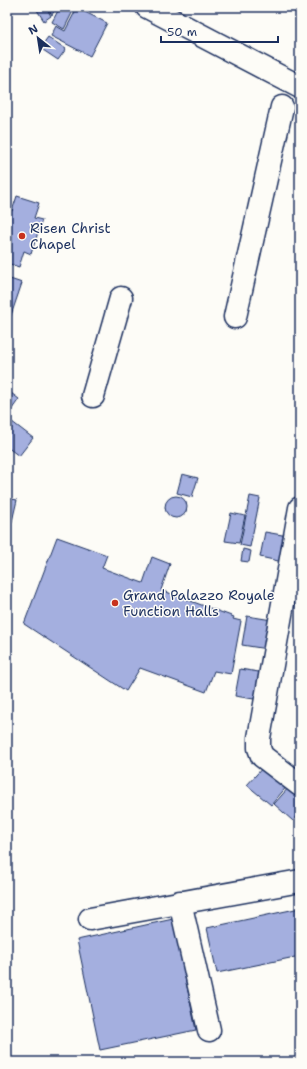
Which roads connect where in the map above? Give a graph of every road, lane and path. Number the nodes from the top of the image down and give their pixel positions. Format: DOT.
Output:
graph roads {
  1 [pos="147,7"];
  2 [pos="300,87"];
  3 [pos="282,107"];
  4 [pos="121,298"];
  5 [pos="235,318"];
  6 [pos="93,396"];
  7 [pos="300,508"];
  8 [pos="300,785"];
  9 [pos="300,880"];
  10 [pos="180,902"];
  11 [pos="90,919"];
  12 [pos="209,1030"];
  1 -- 2 [label="street"];
  3 -- 5 [label="street"];
  4 -- 6 [label="street"];
  7 -- 8 [label="street"];
  9 -- 10 [label="street"];
  10 -- 11 [label="street"];
  10 -- 12 [label="street"];
}
